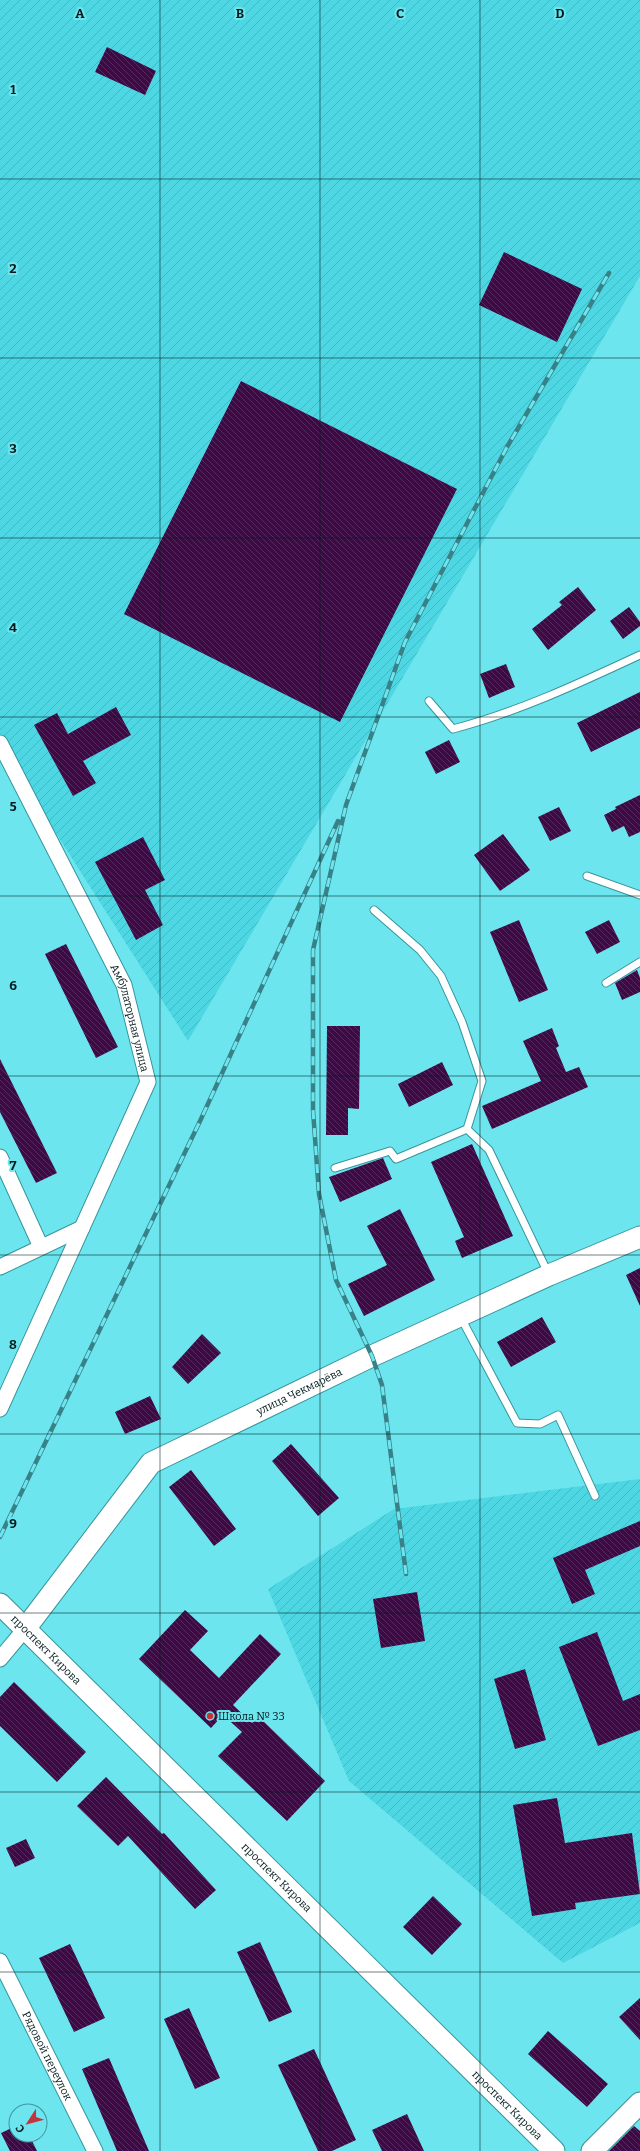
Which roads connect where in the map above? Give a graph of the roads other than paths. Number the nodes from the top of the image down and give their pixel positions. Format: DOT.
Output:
graph roads {
  1 [pos="640,655"];
  2 [pos="428,701"];
  3 [pos="0,743"];
  4 [pos="587,876"];
  5 [pos="640,895"];
  6 [pos="374,910"];
  7 [pos="640,962"];
  8 [pos="606,983"];
  9 [pos="467,1129"];
  10 [pos="0,1157"];
  11 [pos="335,1168"];
  12 [pos="82,1228"];
  13 [pos="640,1239"];
  14 [pos="41,1247"];
  15 [pos="0,1267"];
  16 [pos="549,1275"];
  17 [pos="460,1316"];
  18 [pos="0,1409"];
  19 [pos="595,1496"];
  20 [pos="0,1604"];
  21 [pos="25,1630"];
  22 [pos="0,1659"];
  23 [pos="0,1961"];
  24 [pos="640,2103"];
  25 [pos="95,2151"];
  26 [pos="554,2151"];
  27 [pos="592,2151"];
  1 -- 2 [label="lane"];
  3 -- 12 [label="street, Амбулаторная улица"];
  4 -- 5 [label="lane"];
  6 -- 9 [label="lane"];
  7 -- 8 [label="lane"];
  9 -- 11 [label="lane"];
  9 -- 16 [label="lane"];
  10 -- 14 [label="street"];
  12 -- 14 [label="street"];
  12 -- 18 [label="street, Амбулаторная улица"];
  13 -- 16 [label="street, улица Чекмарёва"];
  14 -- 15 [label="street"];
  16 -- 17 [label="street, улица Чекмарёва"];
  17 -- 19 [label="lane"];
  17 -- 21 [label="street, улица Чекмарёва"];
  20 -- 21 [label="street, проспект Кирова"];
  21 -- 22 [label="street"];
  21 -- 26 [label="street, проспект Кирова"];
  23 -- 25 [label="street, Рядовой переулок"];
  24 -- 27 [label="street"];
}
